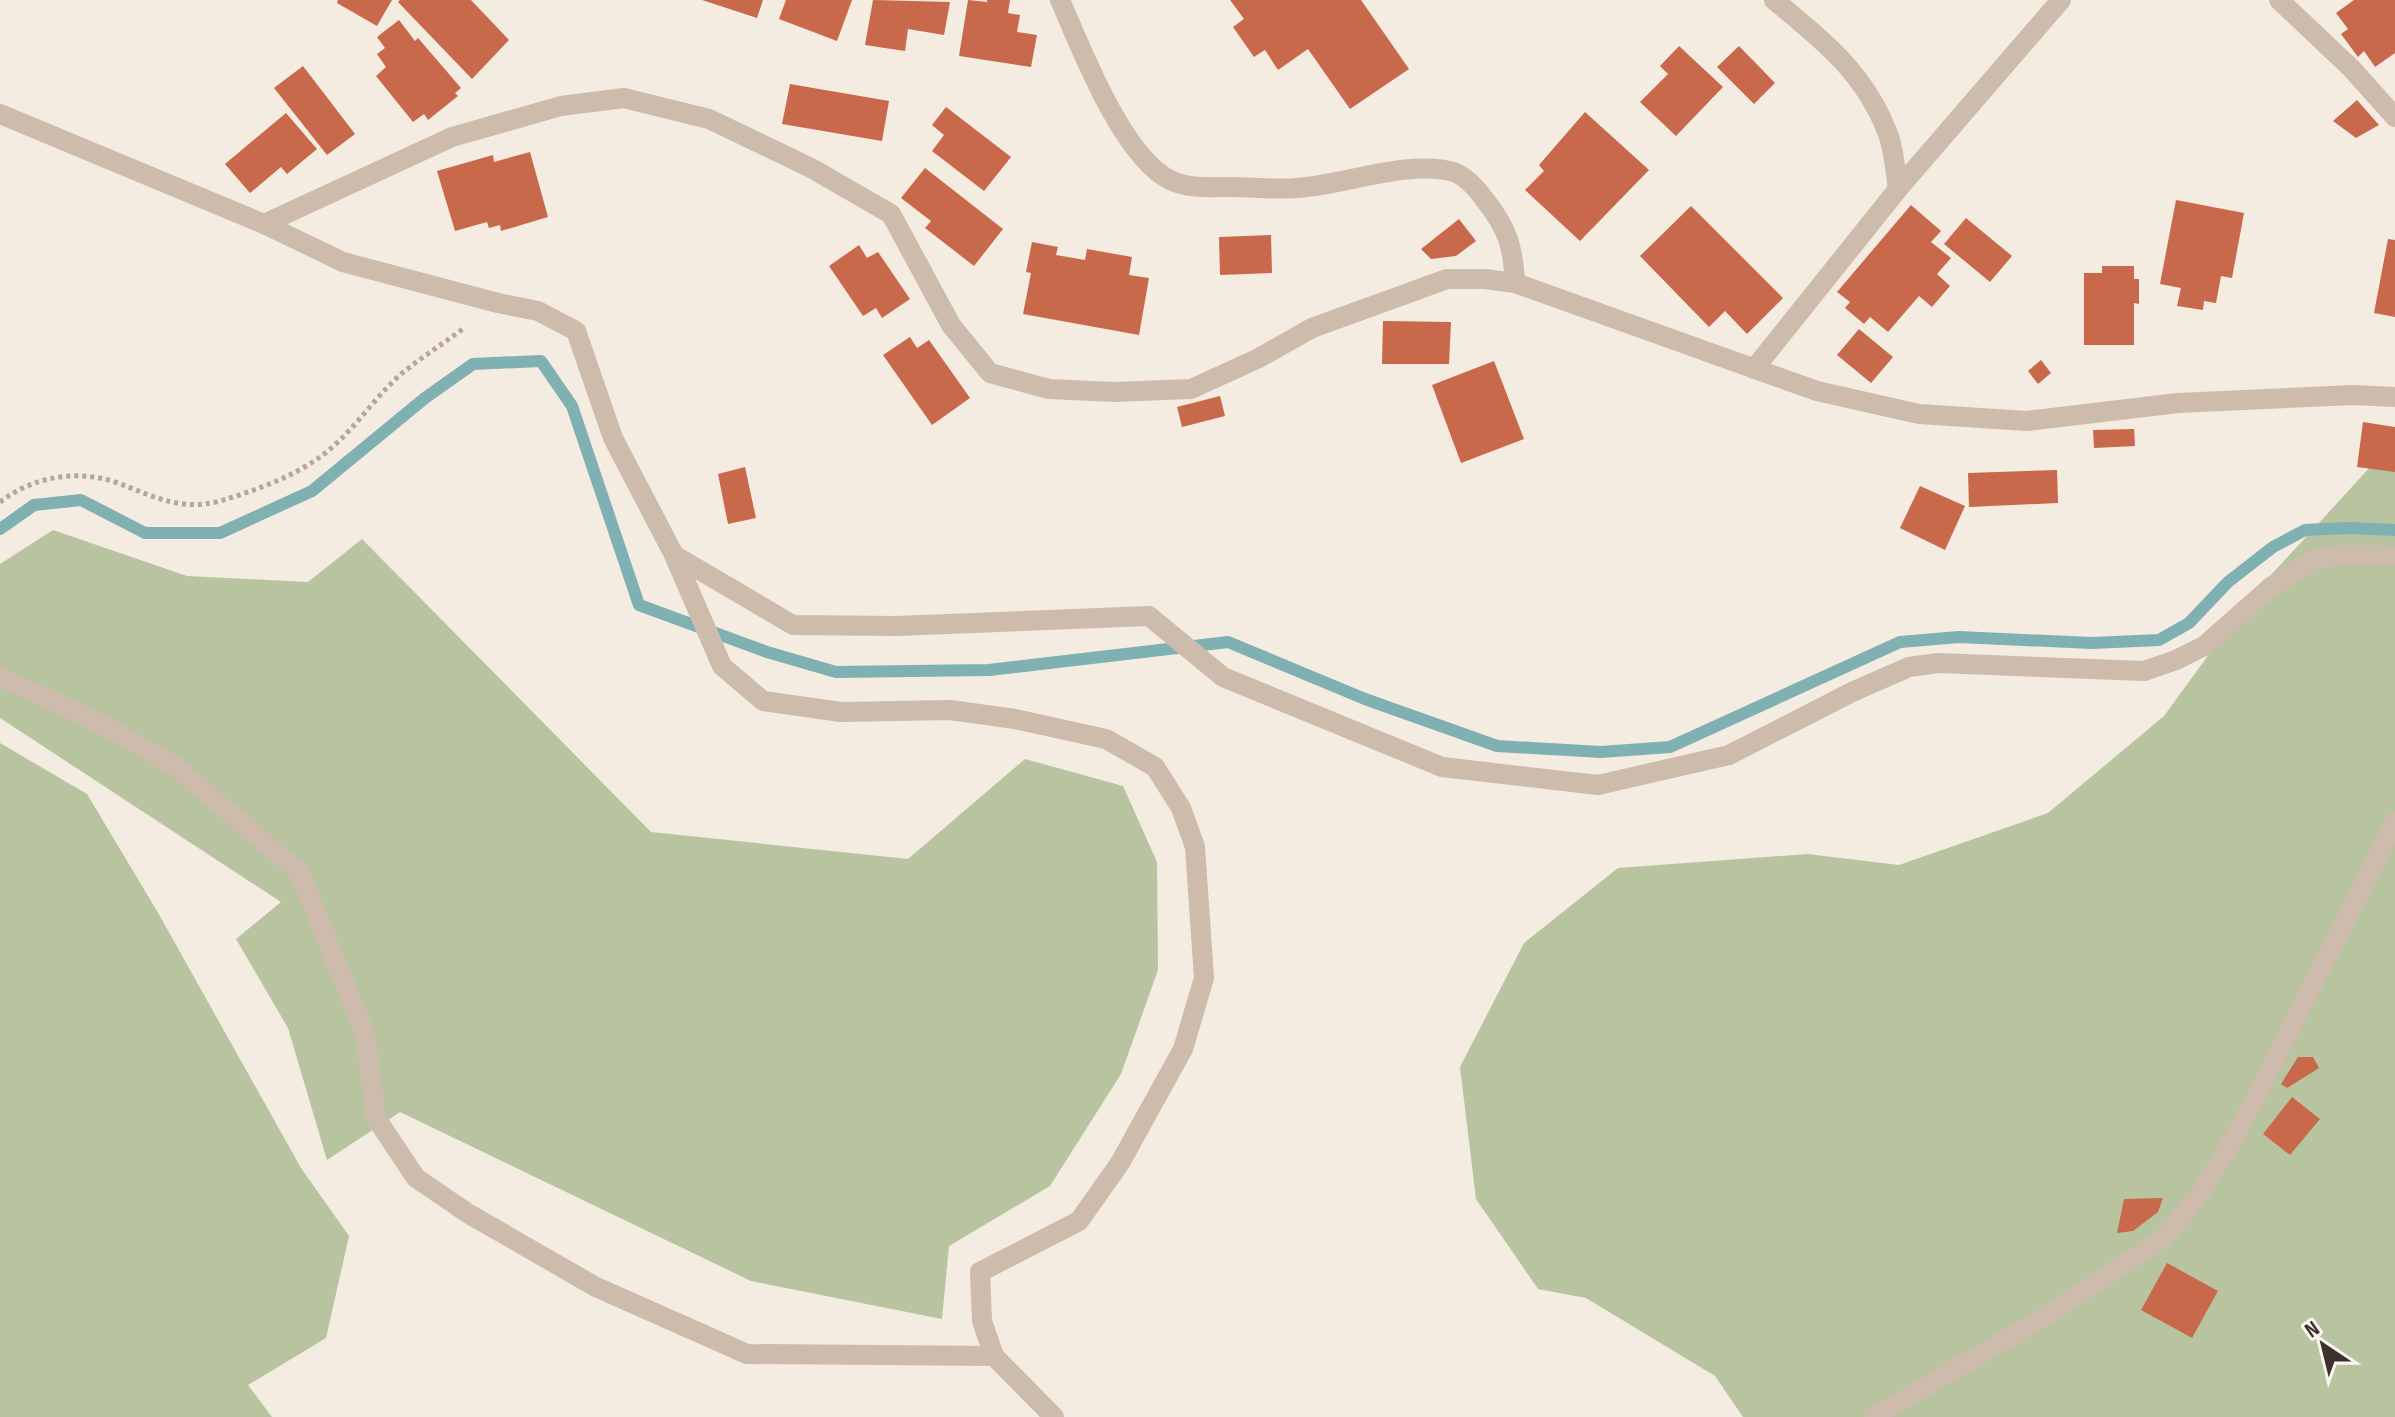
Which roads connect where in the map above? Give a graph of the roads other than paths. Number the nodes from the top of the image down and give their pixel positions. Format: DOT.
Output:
graph roads {
  1 [pos="1060,0"];
  2 [pos="1774,0"];
  3 [pos="2061,0"];
  4 [pos="2279,0"];
  5 [pos="0,114"];
  6 [pos="2395,117"];
  7 [pos="1898,189"];
  8 [pos="264,224"];
  9 [pos="1515,283"];
  10 [pos="1754,369"];
  11 [pos="2395,397"];
  12 [pos="674,555"];
  13 [pos="2395,556"];
  14 [pos="0,677"];
  15 [pos="2395,822"];
  16 [pos="994,1356"];
  17 [pos="1054,1417"];
  18 [pos="1874,1417"];
  1 -- 9 [label="street"];
  2 -- 7 [label="street"];
  3 -- 7 [label="street"];
  4 -- 6 [label="street"];
  5 -- 8 [label="street"];
  7 -- 10 [label="street"];
  8 -- 9 [label="street"];
  8 -- 12 [label="street"];
  9 -- 10 [label="street"];
  10 -- 11 [label="street"];
  12 -- 13 [label="street"];
  12 -- 16 [label="street"];
  14 -- 16 [label="street"];
  15 -- 18 [label="street"];
  16 -- 17 [label="street"];
}
